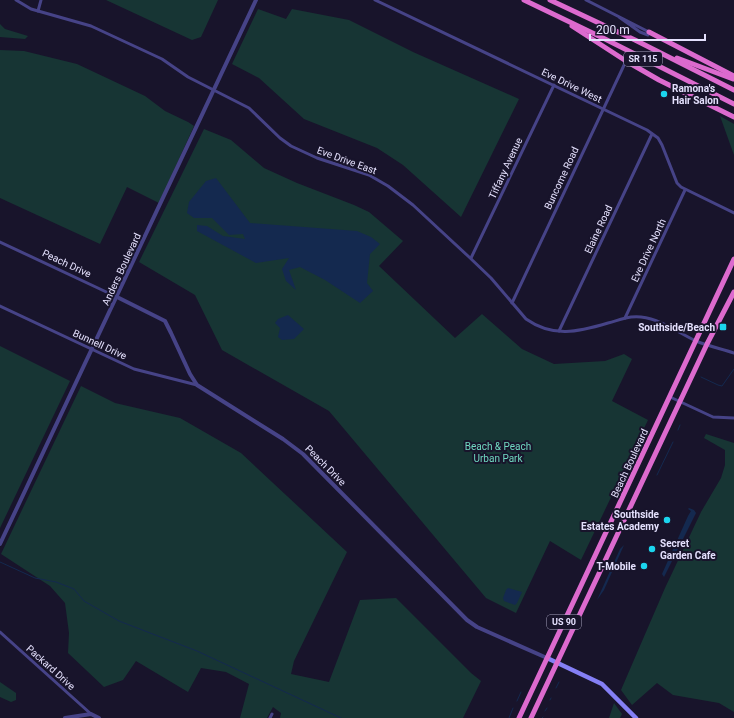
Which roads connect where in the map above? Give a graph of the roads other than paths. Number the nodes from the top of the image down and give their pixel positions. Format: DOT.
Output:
graph roads {
  1 [pos="16,0"];
  2 [pos="41,0"];
  3 [pos="256,0"];
  4 [pos="375,0"];
  5 [pos="524,0"];
  6 [pos="550,0"];
  7 [pos="586,0"];
  8 [pos="38,11"];
  9 [pos="552,14"];
  10 [pos="650,32"];
  11 [pos="653,49"];
  12 [pos="626,61"];
  13 [pos="734,77"];
  14 [pos="554,85"];
  15 [pos="214,89"];
  16 [pos="734,90"];
  17 [pos="734,104"];
  18 [pos="603,108"];
  19 [pos="734,117"];
  20 [pos="652,134"];
  21 [pos="685,190"];
  22 [pos="734,213"];
  23 [pos="0,242"];
  24 [pos="471,258"];
  25 [pos="734,259"];
  26 [pos="734,292"];
  27 [pos="117,296"];
  28 [pos="734,300"];
  29 [pos="512,303"];
  30 [pos="0,306"];
  31 [pos="726,306"];
  32 [pos="625,318"];
  33 [pos="559,331"];
  34 [pos="696,341"];
  35 [pos="707,344"];
  36 [pos="92,349"];
  37 [pos="734,353"];
  38 [pos="197,385"];
  39 [pos="670,397"];
  40 [pos="680,402"];
  41 [pos="734,418"];
  42 [pos="610,526"];
  43 [pos="619,531"];
  44 [pos="0,544"];
  45 [pos="0,632"];
  46 [pos="547,658"];
  47 [pos="557,662"];
  48 [pos="91,714"];
  49 [pos="272,714"];
  50 [pos="65,718"];
  51 [pos="99,718"];
  52 [pos="270,718"];
  53 [pos="519,718"];
  54 [pos="531,718"];
  55 [pos="636,718"];
  1 -- 8 [label="street, Eve Drive East"];
  2 -- 8 [label="street"];
  3 -- 15 [label="street, Anders Boulevard"];
  4 -- 14 [label="street, Eve Drive West"];
  5 -- 9 [label="highway, SR 115"];
  6 -- 11 [label="highway, SR 115"];
  7 -- 10 [label="street"];
  8 -- 15 [label="street, Eve Drive East"];
  9 -- 12 [label="highway"];
  9 -- 17 [label="highway, SR 115"];
  10 -- 13 [label="highway"];
  11 -- 13 [label="highway"];
  11 -- 16 [label="highway, SR 115"];
  12 -- 18 [label="street, Buncome Road"];
  12 -- 19 [label="highway"];
  14 -- 18 [label="street, Eve Drive West"];
  14 -- 24 [label="street, Tiffany Avenue"];
  15 -- 24 [label="street, Eve Drive East"];
  15 -- 27 [label="street, Anders Boulevard"];
  18 -- 20 [label="street, Eve Drive West"];
  18 -- 29 [label="street, Buncome Road"];
  20 -- 21 [label="street, Eve Drive West"];
  20 -- 33 [label="street, Elaine Road"];
  21 -- 22 [label="street, Eve Drive West"];
  21 -- 32 [label="street, Eve Drive North"];
  23 -- 27 [label="street, Peach Drive"];
  24 -- 29 [label="street, Eve Drive East"];
  25 -- 34 [label="highway, Beach Boulevard / US 90"];
  26 -- 31 [label="highway, US 90"];
  27 -- 36 [label="street, Anders Boulevard"];
  27 -- 38 [label="street, Peach Drive"];
  28 -- 31 [label="street"];
  29 -- 33 [label="street, Eve Drive East"];
  30 -- 36 [label="street, Bunnell Drive"];
  31 -- 35 [label="highway, US 90"];
  32 -- 33 [label="street, Eve Drive East"];
  32 -- 34 [label="street, Eve Drive East"];
  34 -- 35 [label="street, Eve Drive East"];
  34 -- 39 [label="highway, Beach Boulevard / US 90"];
  35 -- 37 [label="street, Eve Drive East"];
  35 -- 40 [label="highway, US 90"];
  36 -- 38 [label="street, Bunnell Drive"];
  36 -- 44 [label="street, Anders Boulevard"];
  38 -- 46 [label="street, Peach Drive"];
  39 -- 40 [label="street"];
  39 -- 42 [label="highway, Beach Boulevard / US 90"];
  40 -- 41 [label="street"];
  40 -- 43 [label="highway, US 90"];
  42 -- 43 [label="street"];
  42 -- 46 [label="highway, Beach Boulevard / US 90"];
  43 -- 47 [label="highway, US 90"];
  45 -- 48 [label="street, Packard Drive"];
  46 -- 47 [label="main road, Peach Drive"];
  46 -- 53 [label="highway, Beach Boulevard / US 90"];
  47 -- 54 [label="highway, US 90"];
  47 -- 55 [label="main road, Peach Drive"];
  48 -- 50 [label="street"];
  48 -- 51 [label="street"];
  49 -- 52 [label="street"];
}
